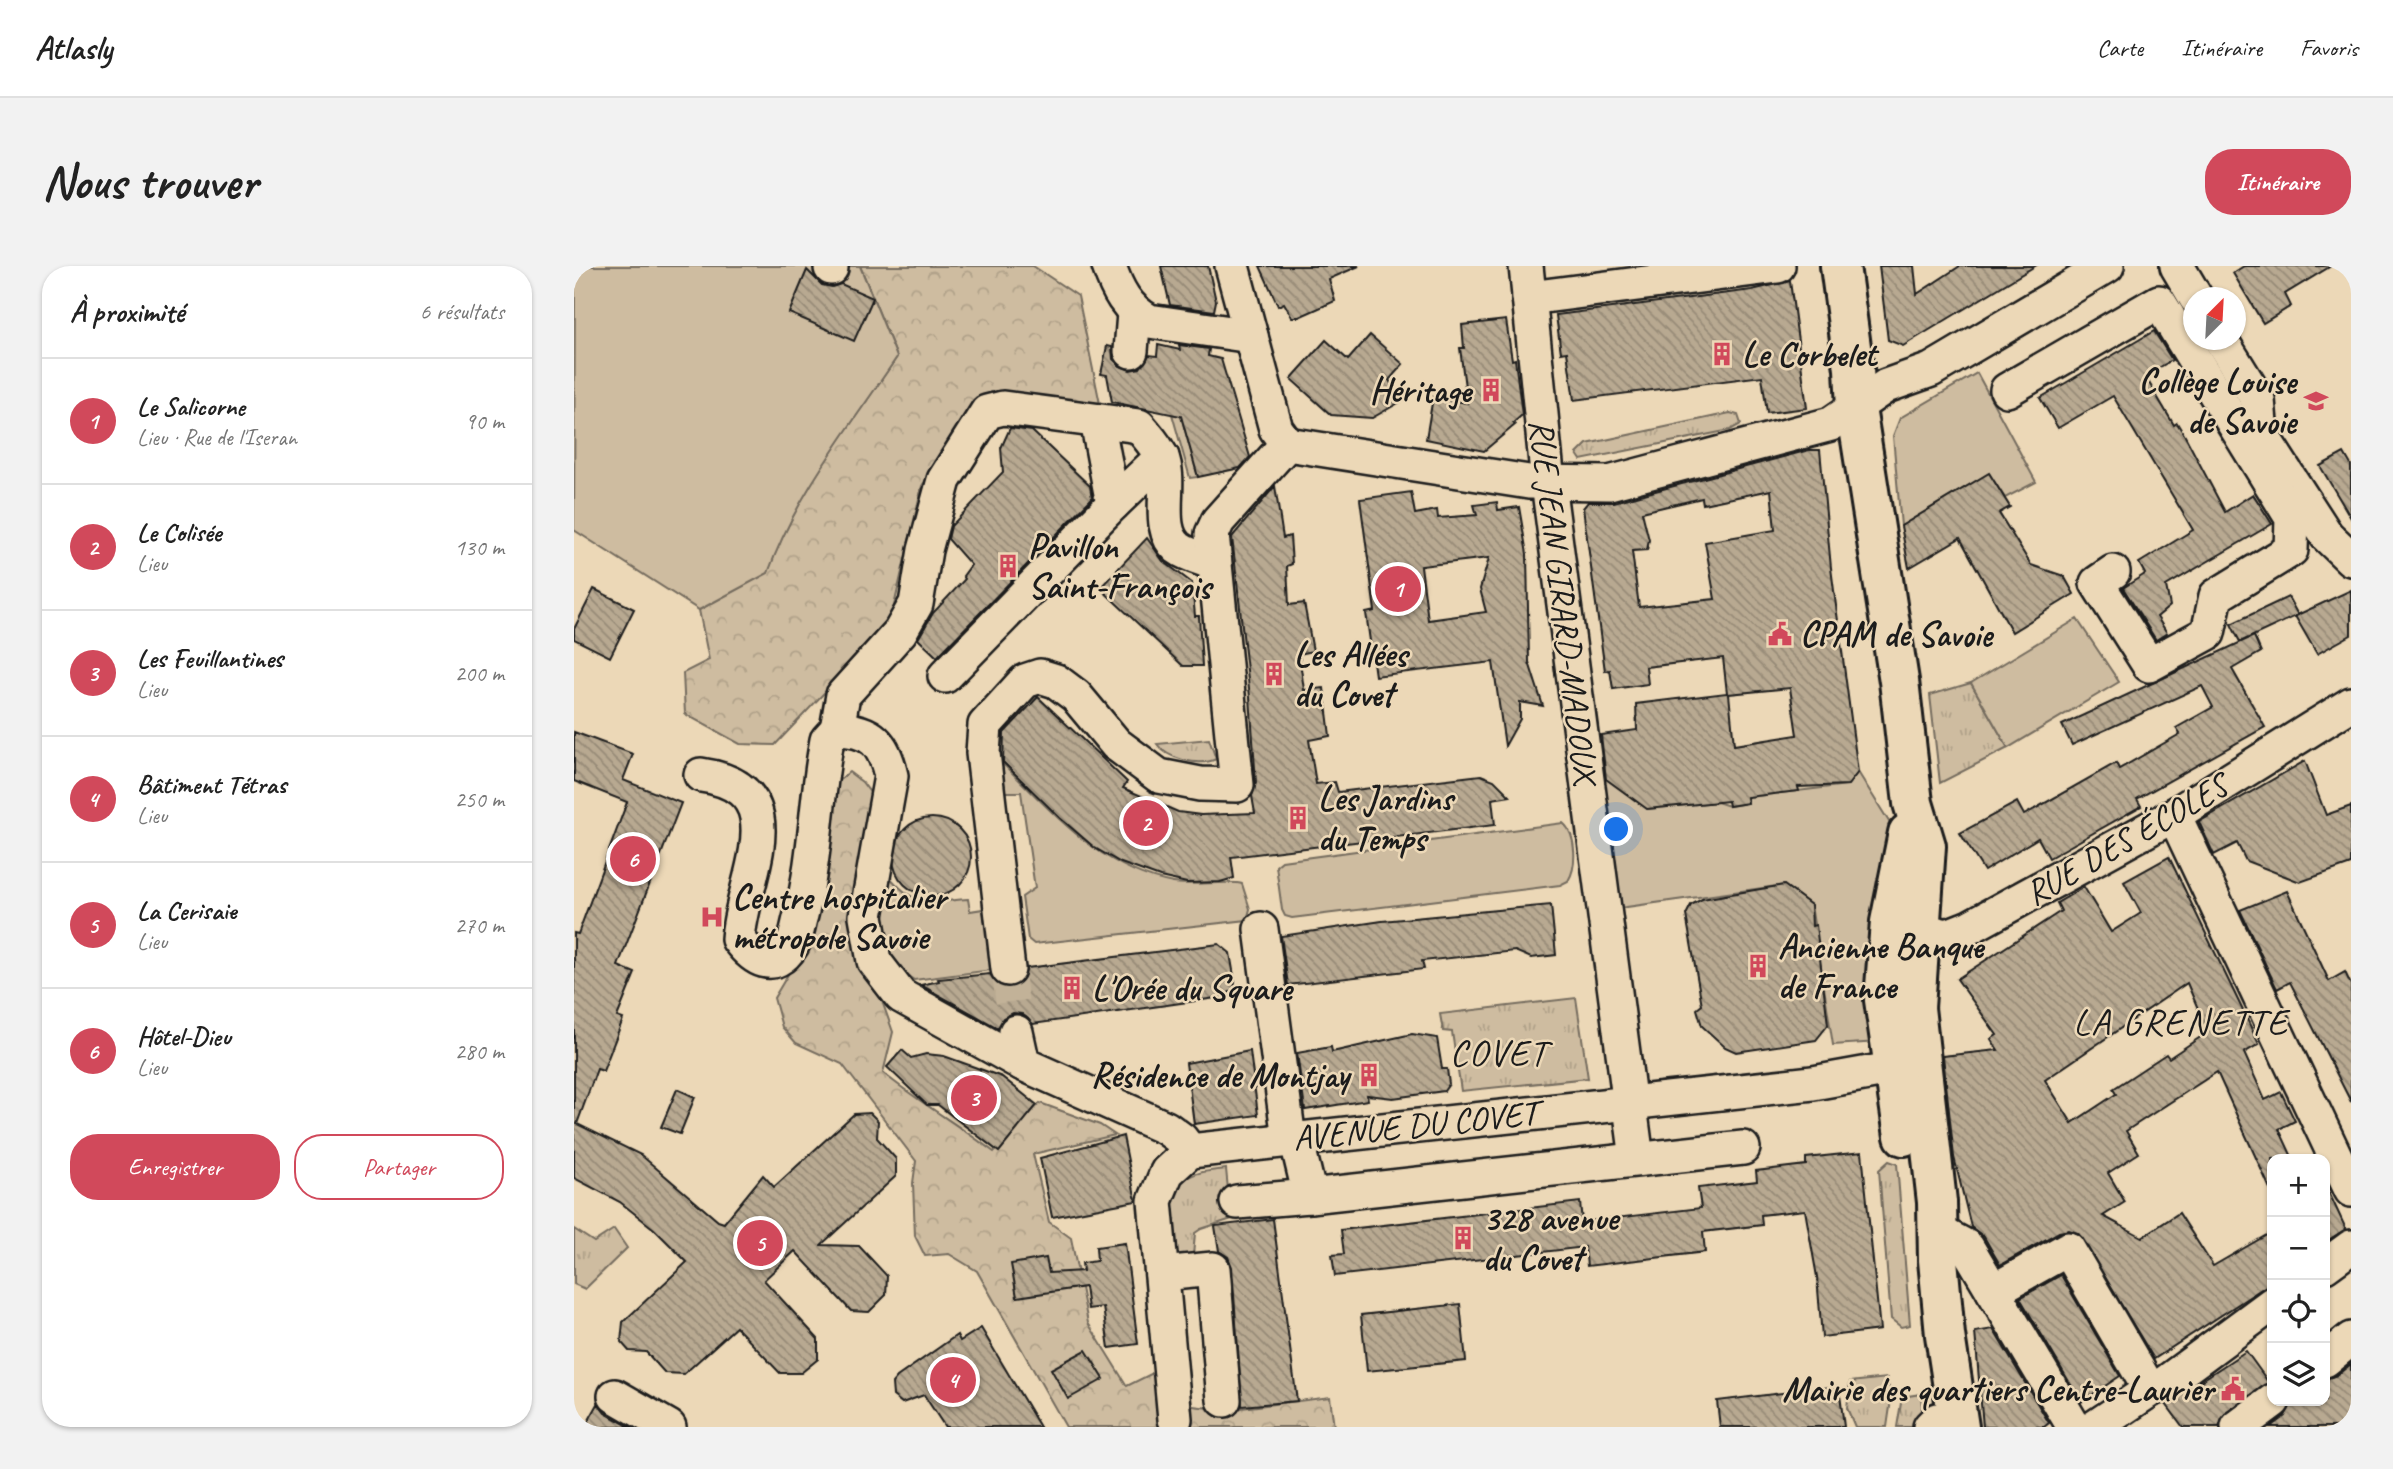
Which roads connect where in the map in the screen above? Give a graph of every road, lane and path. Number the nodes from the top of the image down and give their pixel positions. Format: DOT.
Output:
graph roads {
  1 [pos="1109,266"];
  2 [pos="1232,266"];
  3 [pos="1778,266"];
  4 [pos="1840,266"];
  5 [pos="2107,266"];
  6 [pos="2178,266"];
  7 [pos="1528,282"];
  8 [pos="2190,287"];
  9 [pos="1134,313"];
  10 [pos="1251,336"];
  11 [pos="2227,350"];
  12 [pos="1131,351"];
  13 [pos="2007,390"];
  14 [pos="2258,400"];
  15 [pos="1856,408"];
  16 [pos="2228,417"];
  17 [pos="1097,421"];
  18 [pos="1287,444"];
  19 [pos="1162,457"];
  20 [pos="1548,483"];
  21 [pos="1113,504"];
  22 [pos="2351,559"];
  23 [pos="1214,563"];
  24 [pos="2113,572"];
  25 [pos="945,676"];
  26 [pos="2351,704"];
  27 [pos="837,729"];
  28 [pos="701,775"];
  29 [pos="2174,815"];
  30 [pos="1905,926"];
  31 [pos="1261,929"];
  32 [pos="1008,969"];
  33 [pos="1016,1032"];
  34 [pos="1023,1064"];
  35 [pos="1905,1066"];
  36 [pos="1630,1101"];
  37 [pos="1289,1139"];
  38 [pos="1743,1148"];
  39 [pos="1190,1151"];
  40 [pos="1637,1159"];
  41 [pos="2351,1190"];
  42 [pos="1310,1196"];
  43 [pos="1237,1202"];
  44 [pos="1939,1232"];
  45 [pos="2351,1247"];
  46 [pos="2330,1262"];
  47 [pos="1162,1274"];
  48 [pos="1993,1291"];
  49 [pos="2267,1308"];
  50 [pos="2351,1339"];
  51 [pos="2330,1356"];
  52 [pos="2150,1390"];
  53 [pos="615,1396"];
  54 [pos="1224,1400"];
  55 [pos="2267,1405"];
  56 [pos="1175,1419"];
  57 [pos="1941,1425"];
  58 [pos="668,1427"];
  59 [pos="2074,1427"];
  60 [pos="2095,1427"];
  61 [pos="2238,1427"];
  1 -- 9 [label="street"];
  2 -- 10 [label="street"];
  3 -- 7 [label="street"];
  4 -- 15 [label="main road"];
  5 -- 15 [label="street"];
  6 -- 8 [label="street"];
  7 -- 20 [label="street, RUE JEAN GIRARD-MADOUX"];
  9 -- 10 [label="street"];
  9 -- 12 [label="street"];
  10 -- 18 [label="street"];
  11 -- 14 [label="street"];
  13 -- 16 [label="street"];
  14 -- 16 [label="street"];
  14 -- 22 [label="street"];
  15 -- 20 [label="street"];
  15 -- 30 [label="main road"];
  16 -- 24 [label="street"];
  17 -- 19 [label="street"];
  17 -- 21 [label="street"];
  17 -- 27 [label="street"];
  18 -- 20 [label="street"];
  18 -- 23 [label="street"];
  19 -- 21 [label="street"];
  19 -- 23 [label="street"];
  20 -- 36 [label="street, RUE JEAN GIRARD-MADOUX"];
  21 -- 25 [label="street"];
  23 -- 32 [label="street"];
  26 -- 29 [label="street, RUE DES ÉCOLES"];
  27 -- 28 [label="street"];
  27 -- 34 [label="street"];
  29 -- 30 [label="street, RUE DES ÉCOLES"];
  29 -- 41 [label="street"];
  30 -- 35 [label="main road"];
  31 -- 37 [label="street"];
  33 -- 34 [label="street"];
  34 -- 39 [label="street"];
  35 -- 36 [label="street, AVENUE DU COVET"];
  35 -- 44 [label="main road"];
  35 -- 57 [label="main road"];
  36 -- 37 [label="street, AVENUE DU COVET"];
  36 -- 40 [label="street, RUE JEAN GIRARD-MADOUX"];
  37 -- 39 [label="street, AVENUE DU COVET"];
  37 -- 42 [label="street"];
  38 -- 40 [label="street"];
  39 -- 47 [label="street"];
  40 -- 42 [label="street"];
  42 -- 43 [label="street"];
  44 -- 48 [label="street"];
  44 -- 57 [label="main road"];
  45 -- 46 [label="street"];
  47 -- 54 [label="street"];
  47 -- 56 [label="street"];
  48 -- 52 [label="street"];
  48 -- 59 [label="street"];
  49 -- 52 [label="street"];
  50 -- 51 [label="street"];
  52 -- 60 [label="street"];
  53 -- 58 [label="street"];
  55 -- 61 [label="street"];
}
